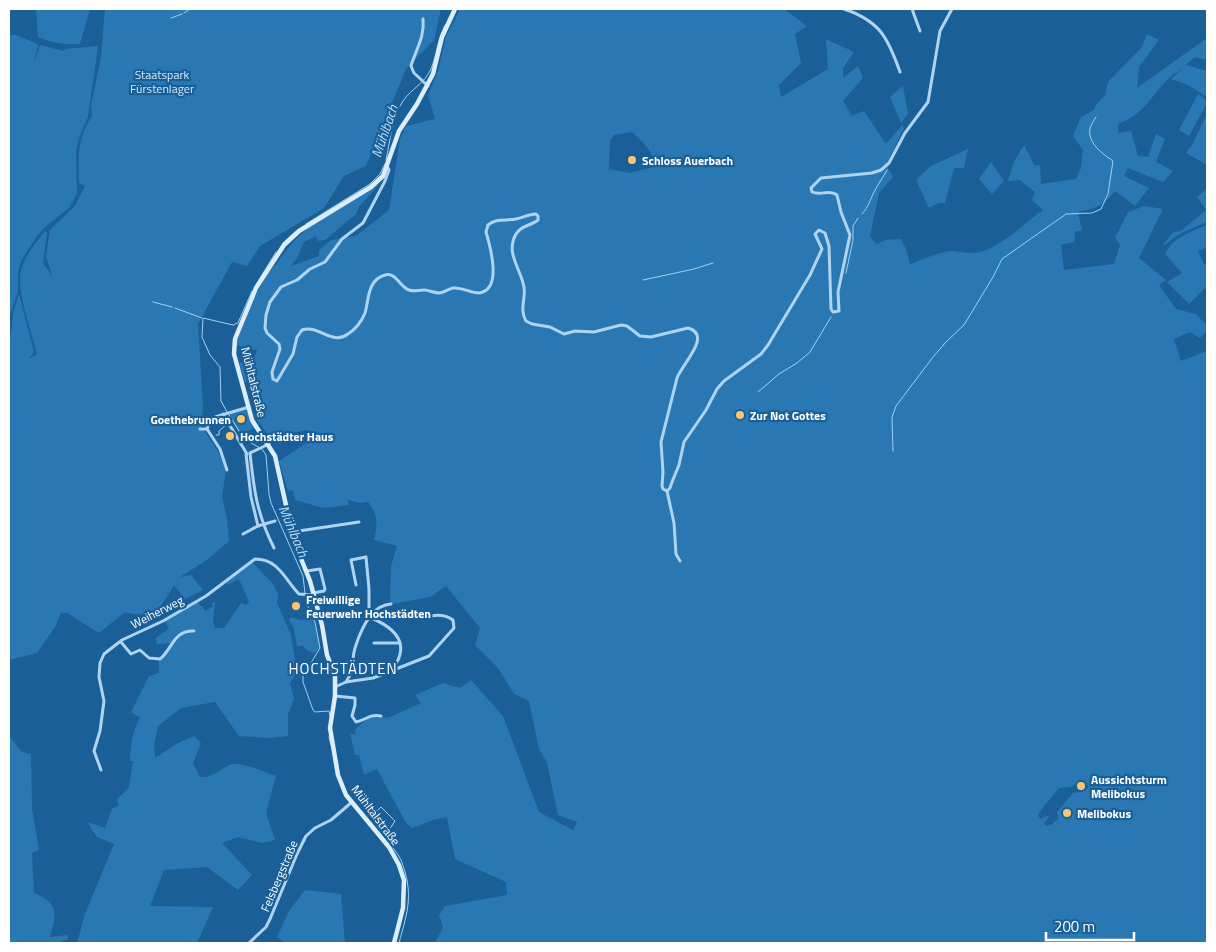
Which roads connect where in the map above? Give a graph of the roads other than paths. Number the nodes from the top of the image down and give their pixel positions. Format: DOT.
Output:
graph roads {
  1 [pos="455,9"];
  2 [pos="844,9"];
  3 [pos="912,9"];
  4 [pos="952,9"];
  5 [pos="423,19"];
  6 [pos="920,32"];
  7 [pos="900,72"];
  8 [pos="426,84"];
  9 [pos="388,166"];
  10 [pos="249,407"];
  11 [pos="226,413"];
  12 [pos="200,429"];
  13 [pos="208,429"];
  14 [pos="269,444"];
  15 [pos="248,453"];
  16 [pos="227,470"];
  17 [pos="667,491"];
  18 [pos="275,521"];
  19 [pos="360,522"];
  20 [pos="260,526"];
  21 [pos="292,532"];
  22 [pos="243,534"];
  23 [pos="274,548"];
  24 [pos="680,561"];
  25 [pos="307,571"];
  26 [pos="356,585"];
  27 [pos="313,594"];
  28 [pos="391,604"];
  29 [pos="370,617"];
  30 [pos="422,618"];
  31 [pos="194,631"];
  32 [pos="122,640"];
  33 [pos="374,643"];
  34 [pos="400,643"];
  35 [pos="397,663"];
  36 [pos="402,667"];
  37 [pos="390,672"];
  38 [pos="346,682"];
  39 [pos="335,687"];
  40 [pos="335,696"];
  41 [pos="381,716"];
  42 [pos="101,770"];
  43 [pos="352,802"];
  44 [pos="249,943"];
  45 [pos="394,943"];
  1 -- 8 [label="main road, Mühltalstraße"];
  2 -- 7 [label="street"];
  3 -- 6 [label="street"];
  4 -- 17 [label="street"];
  5 -- 8 [label="street"];
  8 -- 9 [label="main road, Mühltalstraße"];
  9 -- 10 [label="main road, Mühltalstraße"];
  9 -- 17 [label="street"];
  10 -- 11 [label="street"];
  10 -- 14 [label="main road, Mühltalstraße"];
  11 -- 13 [label="street"];
  11 -- 15 [label="street"];
  12 -- 13 [label="street"];
  13 -- 16 [label="street"];
  14 -- 15 [label="street"];
  14 -- 21 [label="main road, Mühltalstraße"];
  15 -- 20 [label="street"];
  17 -- 24 [label="street"];
  18 -- 20 [label="street"];
  19 -- 21 [label="street"];
  20 -- 22 [label="street"];
  20 -- 23 [label="street"];
  21 -- 25 [label="main road, Mühltalstraße"];
  25 -- 27 [label="main road, Mühltalstraße"];
  25 -- 27 [label="street"];
  26 -- 29 [label="street"];
  27 -- 32 [label="street, Weiherweg"];
  27 -- 39 [label="main road, Mühltalstraße"];
  28 -- 29 [label="street"];
  29 -- 34 [label="street"];
  29 -- 38 [label="street"];
  30 -- 36 [label="street"];
  31 -- 32 [label="street"];
  32 -- 42 [label="street, Weiherweg"];
  33 -- 34 [label="street"];
  34 -- 35 [label="street"];
  35 -- 36 [label="street"];
  35 -- 37 [label="street"];
  36 -- 37 [label="street"];
  37 -- 38 [label="street"];
  38 -- 39 [label="street"];
  39 -- 40 [label="main road, Mühltalstraße"];
  40 -- 41 [label="street"];
  40 -- 43 [label="main road, Mühltalstraße"];
  43 -- 44 [label="street, Felsbergstraße"];
  43 -- 45 [label="main road, Mühltalstraße"];
}
